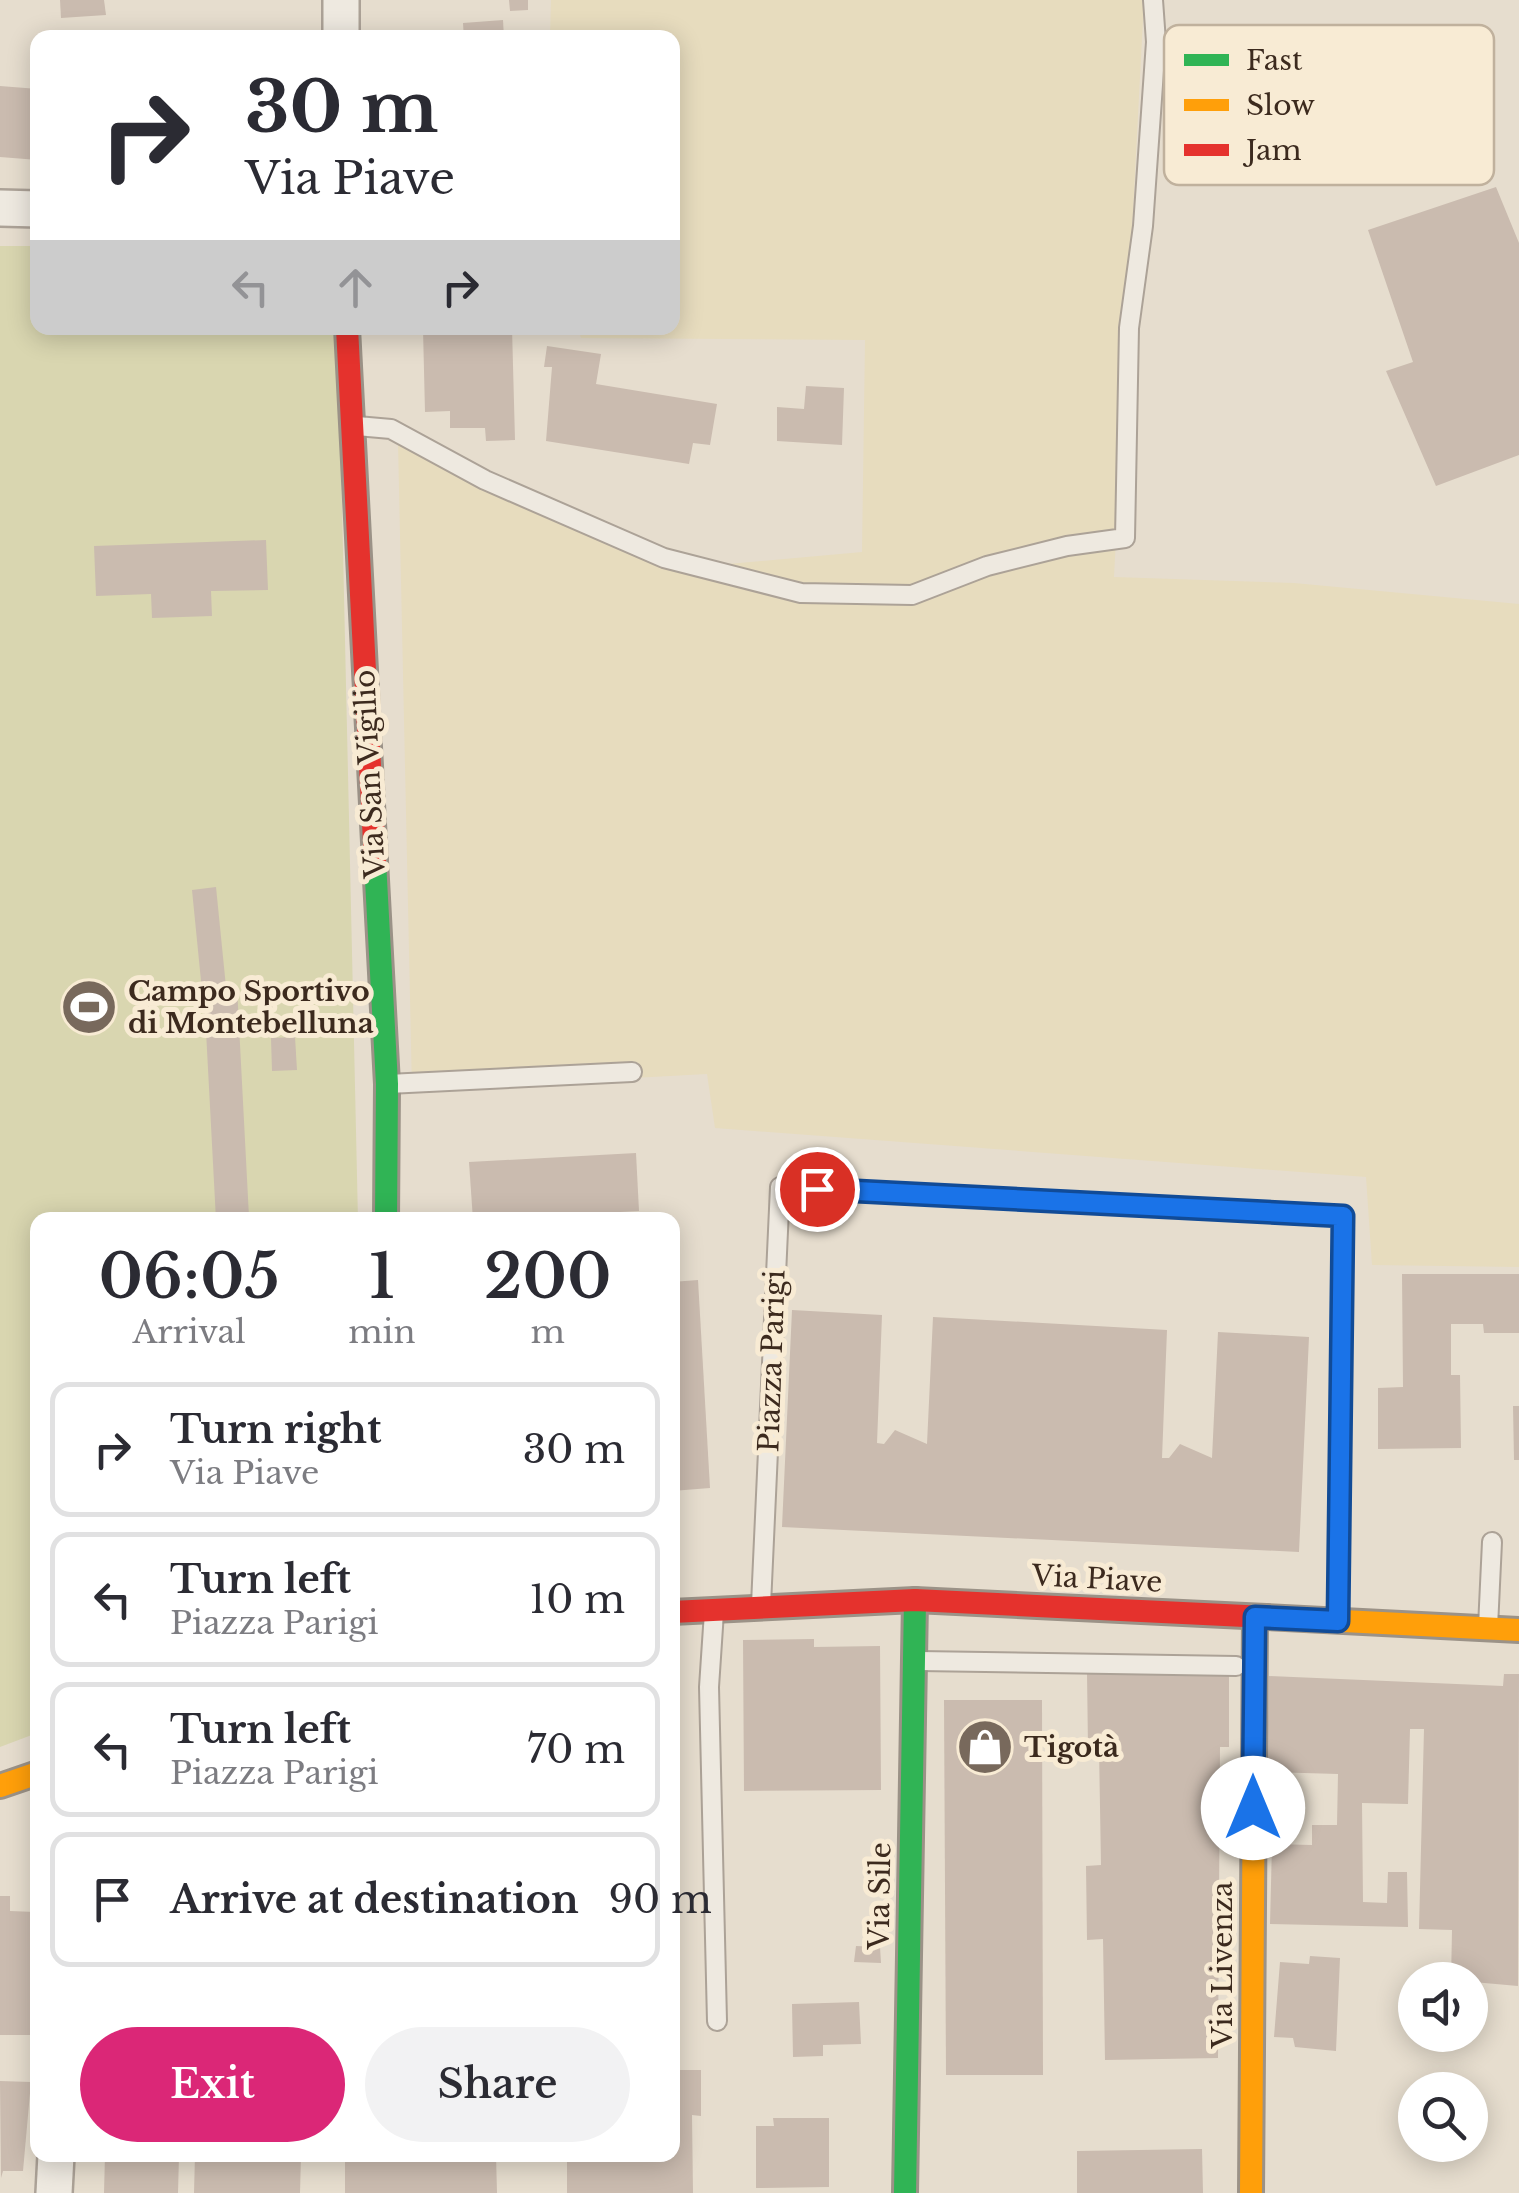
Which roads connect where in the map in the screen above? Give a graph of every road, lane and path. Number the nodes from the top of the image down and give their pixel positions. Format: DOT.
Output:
graph roads {
  1 [pos="341,0"];
  2 [pos="1153,0"];
  3 [pos="341,30"];
  4 [pos="0,208"];
  5 [pos="30,209"];
  6 [pos="347,335"];
  7 [pos="351,427"];
  8 [pos="632,1072"];
  9 [pos="387,1084"];
  10 [pos="386,1212"];
  11 [pos="1492,1542"];
  12 [pos="914,1600"];
  13 [pos="762,1605"];
  14 [pos="714,1607"];
  15 [pos="680,1611"];
  16 [pos="1255,1617"];
  17 [pos="1338,1621"];
  18 [pos="1488,1628"];
  19 [pos="1519,1630"];
  20 [pos="914,1661"];
  21 [pos="1236,1666"];
  22 [pos="30,1776"];
  23 [pos="0,1786"];
  24 [pos="717,2022"];
  25 [pos="56,2162"];
  26 [pos="54,2193"];
  27 [pos="905,2193"];
  28 [pos="1251,2193"];
  1 -- 3 [label="street"];
  2 -- 7 [label="lane"];
  4 -- 5 [label="street"];
  6 -- 7 [label="street, Via San Vigilio"];
  7 -- 9 [label="street, Via San Vigilio"];
  8 -- 9 [label="lane"];
  9 -- 10 [label="street, Via San Vigilio"];
  11 -- 18 [label="lane"];
  12 -- 13 [label="street, Via Piave"];
  12 -- 16 [label="street, Via Piave"];
  12 -- 20 [label="street, Via Sile"];
  13 -- 14 [label="street, Via Piave"];
  13 -- 17 [label="lane, Piazza Parigi"];
  14 -- 15 [label="street, Via Piave"];
  14 -- 24 [label="lane"];
  16 -- 17 [label="street, Via Piave"];
  16 -- 28 [label="street, Via Livenza"];
  17 -- 18 [label="street, Via Piave"];
  18 -- 19 [label="street, Via Piave"];
  20 -- 21 [label="lane"];
  20 -- 27 [label="street, Via Sile"];
  22 -- 23 [label="street"];
  25 -- 26 [label="street"];
}
